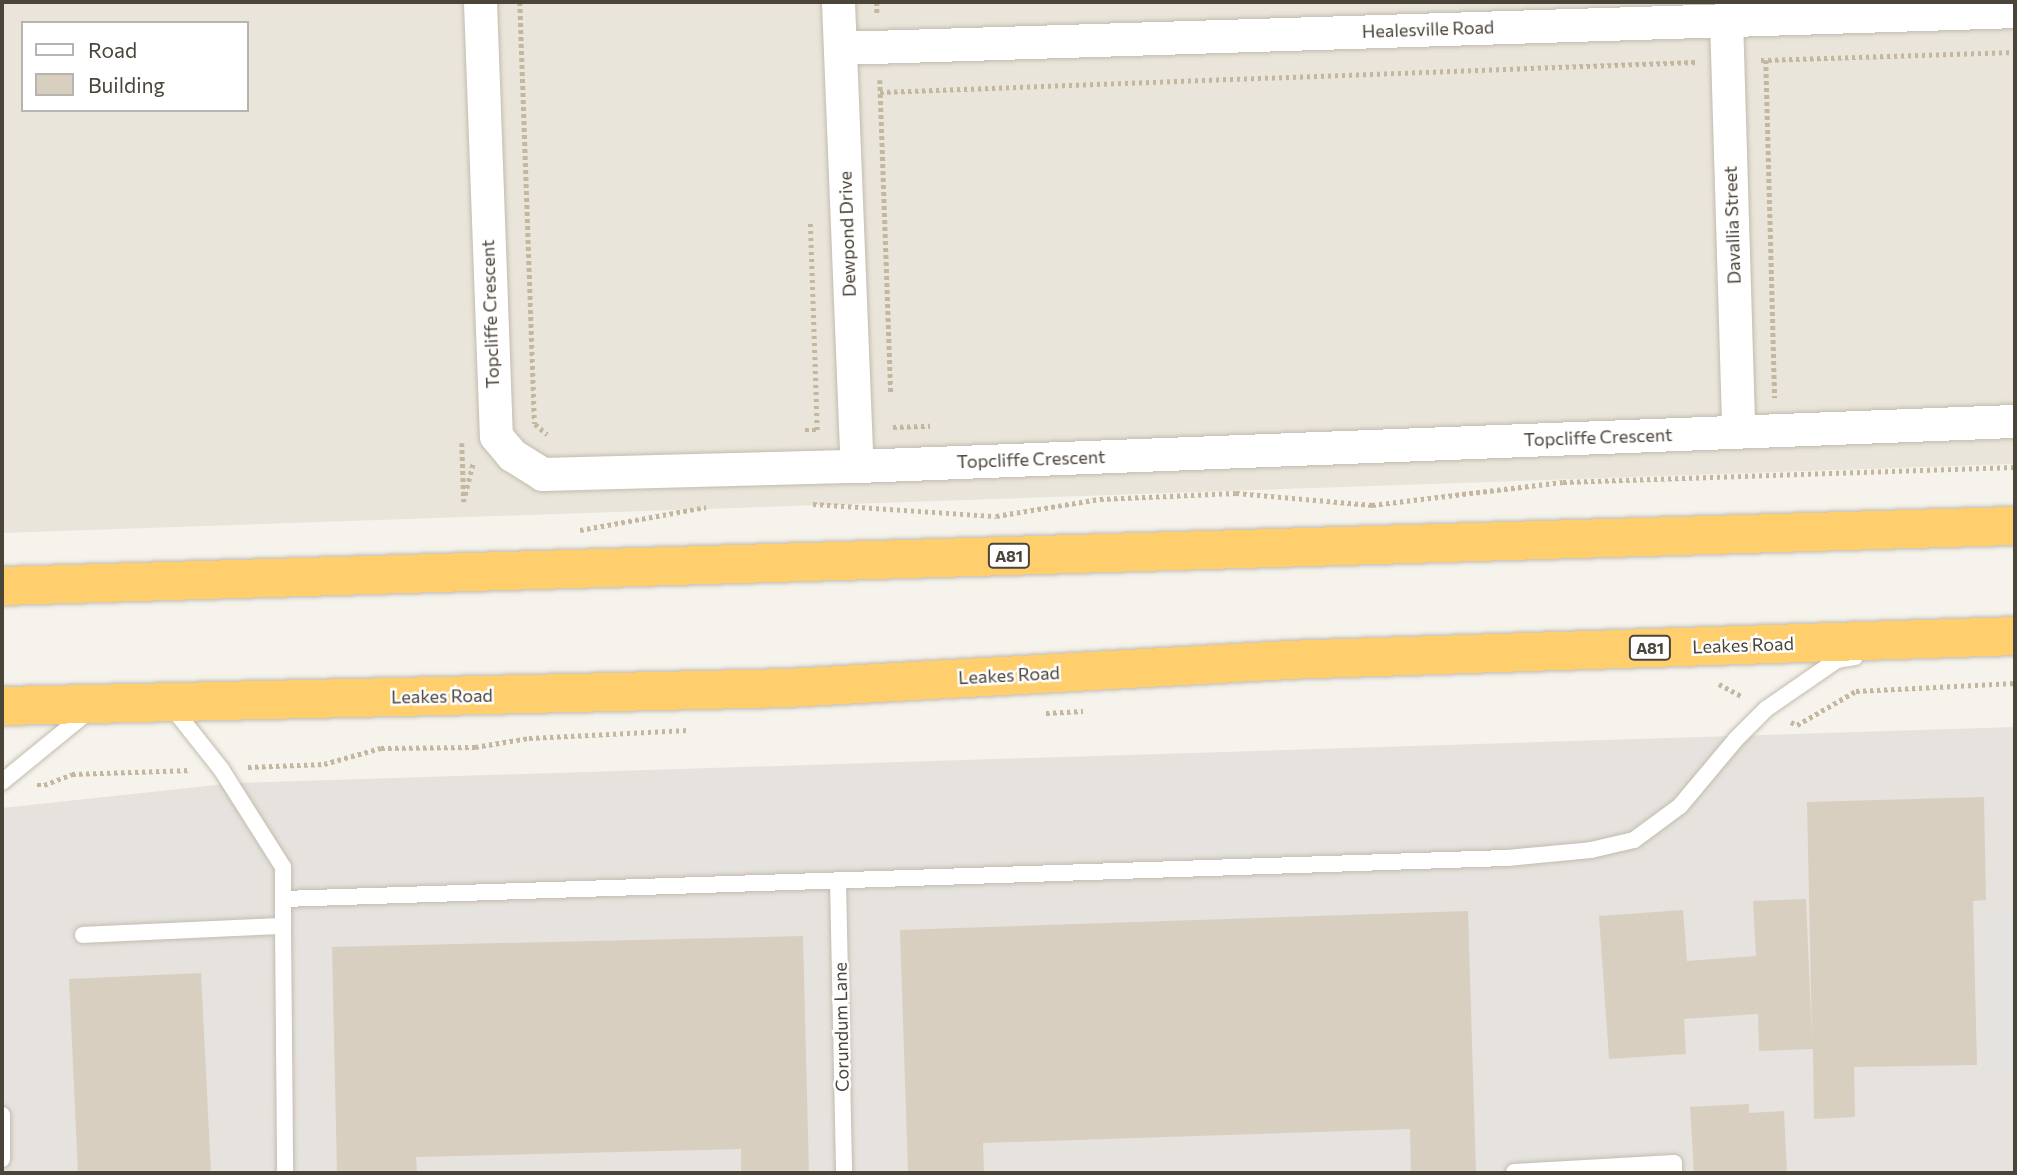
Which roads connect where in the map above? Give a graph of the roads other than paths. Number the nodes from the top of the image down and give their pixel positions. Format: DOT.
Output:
graph roads {
  1 [pos="480,2"];
  2 [pos="838,2"];
  3 [pos="2015,11"];
  4 [pos="1587,13"];
  5 [pos="1726,19"];
  6 [pos="840,48"];
  7 [pos="2015,421"];
  8 [pos="1738,431"];
  9 [pos="857,466"];
  10 [pos="2015,526"];
  11 [pos="2,586"];
  12 [pos="2015,636"];
  13 [pos="1940,638"];
  14 [pos="167,702"];
  15 [pos="99,703"];
  16 [pos="2,706"];
  17 [pos="2,782"];
  18 [pos="838,881"];
  19 [pos="283,899"];
  20 [pos="283,926"];
  21 [pos="83,935"];
  22 [pos="2,1115"];
  23 [pos="2,1159"];
  24 [pos="1514,1172"];
  25 [pos="285,1173"];
  26 [pos="844,1173"];
  27 [pos="1674,1173"];
  1 -- 9 [label="street, Topcliffe Crescent"];
  2 -- 6 [label="street, Dewpond Drive"];
  3 -- 5 [label="street, Healesville Road"];
  4 -- 5 [label="street, Healesville Road"];
  4 -- 6 [label="street, Healesville Road"];
  5 -- 8 [label="street, Davallia Street"];
  6 -- 9 [label="street, Dewpond Drive"];
  7 -- 8 [label="street, Topcliffe Crescent"];
  8 -- 9 [label="street, Topcliffe Crescent"];
  10 -- 11 [label="highway, A81"];
  12 -- 13 [label="highway, Leakes Road / A81"];
  13 -- 14 [label="highway, Leakes Road / A81"];
  13 -- 18 [label="lane"];
  14 -- 15 [label="highway, Leakes Road / A81"];
  14 -- 19 [label="lane"];
  15 -- 16 [label="highway, Leakes Road / A81"];
  15 -- 17 [label="lane"];
  18 -- 19 [label="lane"];
  18 -- 26 [label="lane, Corundum Lane"];
  19 -- 20 [label="lane"];
  20 -- 21 [label="lane"];
  20 -- 25 [label="lane"];
  22 -- 23 [label="lane"];
  24 -- 27 [label="lane"];
}
